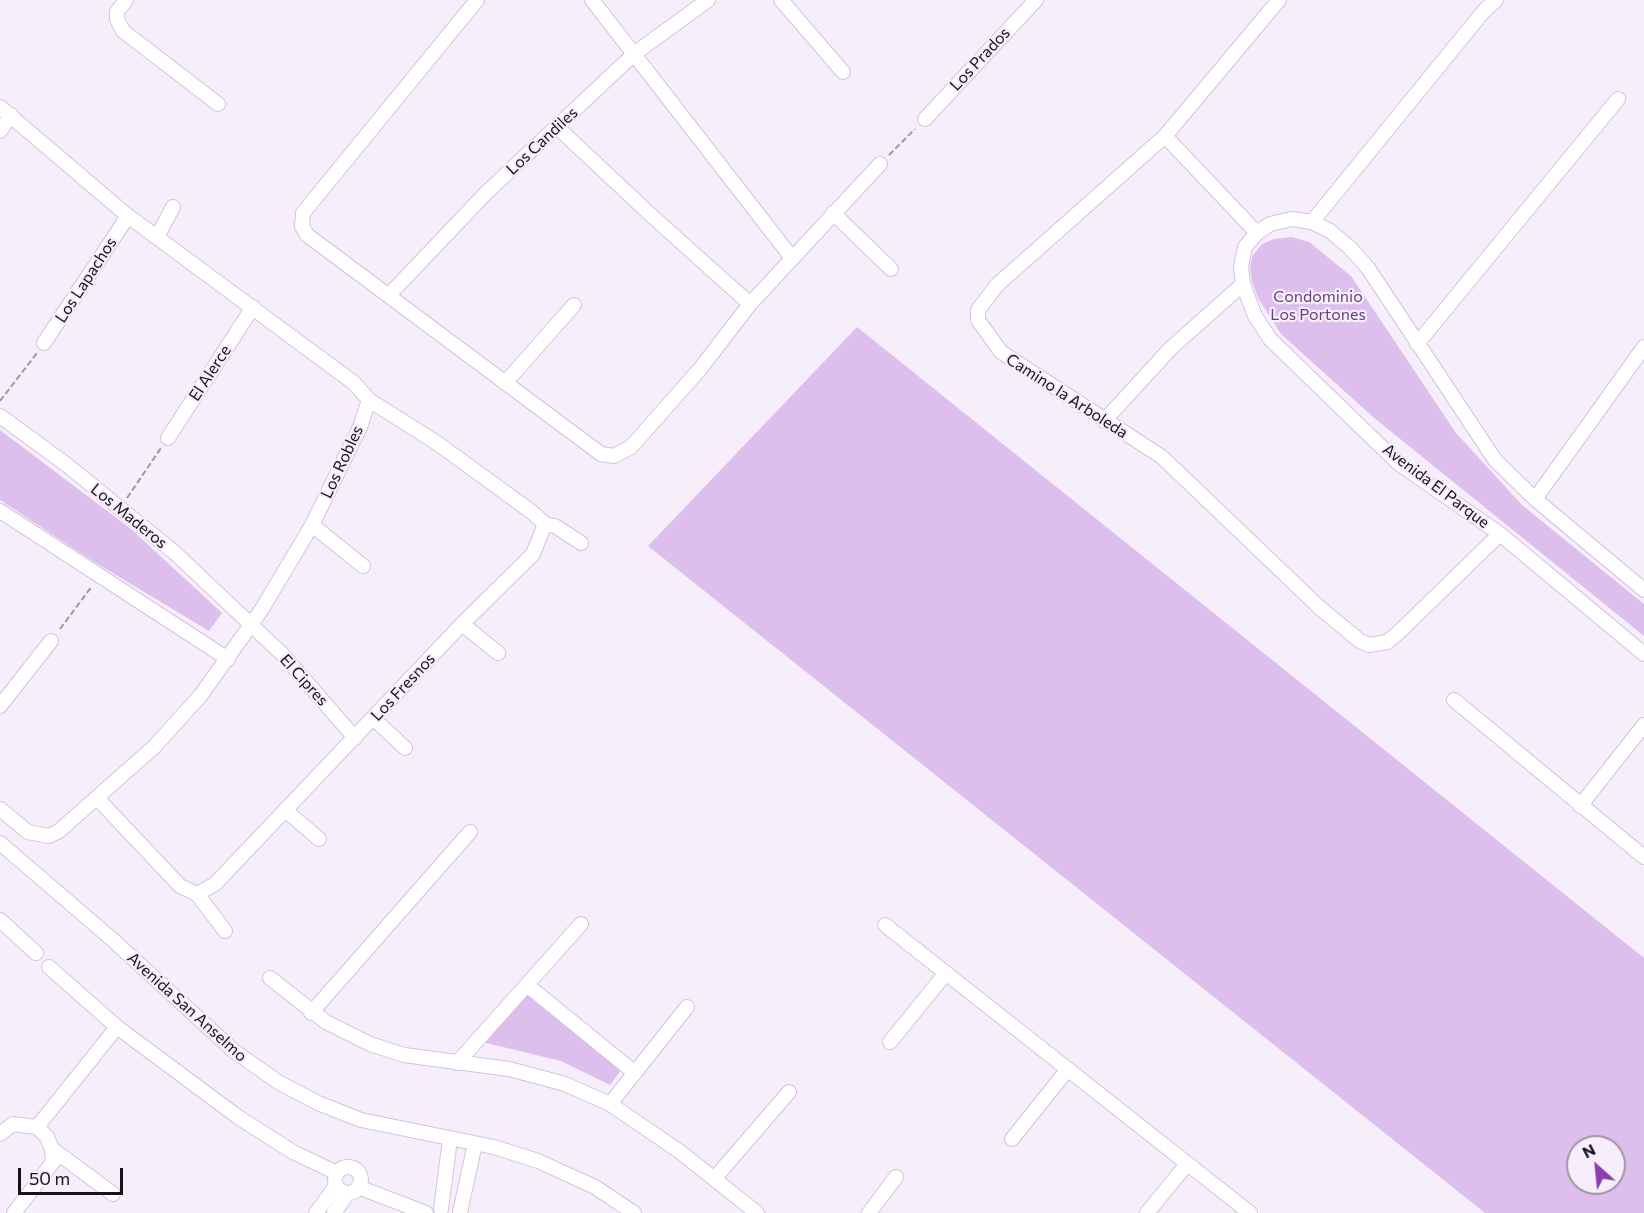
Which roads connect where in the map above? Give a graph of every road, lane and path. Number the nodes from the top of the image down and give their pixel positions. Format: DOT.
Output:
graph roads {
  1 [pos="126,0"];
  2 [pos="477,0"];
  3 [pos="592,0"];
  4 [pos="708,0"];
  5 [pos="781,0"];
  6 [pos="1036,0"];
  7 [pos="1279,0"];
  8 [pos="1496,0"];
  9 [pos="634,54"];
  10 [pos="843,72"];
  11 [pos="1618,99"];
  12 [pos="218,104"];
  13 [pos="6,111"];
  14 [pos="925,119"];
  15 [pos="558,128"];
  16 [pos="0,131"];
  17 [pos="1165,136"];
  18 [pos="880,164"];
  19 [pos="173,207"];
  20 [pos="833,213"];
  21 [pos="128,216"];
  22 [pos="1311,222"];
  23 [pos="1257,233"];
  24 [pos="157,237"];
  25 [pos="792,258"];
  26 [pos="891,269"];
  27 [pos="1243,284"];
  28 [pos="388,295"];
  29 [pos="750,304"];
  30 [pos="574,305"];
  31 [pos="253,307"];
  32 [pos="44,343"];
  33 [pos="1417,344"];
  34 [pos="1644,348"];
  35 [pos="506,383"];
  36 [pos="369,400"];
  37 [pos="0,401"];
  38 [pos="0,416"];
  39 [pos="1104,421"];
  40 [pos="168,438"];
  41 [pos="1535,499"];
  42 [pos="118,509"];
  43 [pos="0,511"];
  44 [pos="544,524"];
  45 [pos="312,525"];
  46 [pos="1500,534"];
  47 [pos="581,543"];
  48 [pos="363,566"];
  49 [pos="98,576"];
  50 [pos="1644,590"];
  51 [pos="462,624"];
  52 [pos="250,625"];
  53 [pos="51,642"];
  54 [pos="498,653"];
  55 [pos="1644,654"];
  56 [pos="228,660"];
  57 [pos="1454,700"];
  58 [pos="0,706"];
  59 [pos="374,719"];
  60 [pos="1644,725"];
  61 [pos="355,738"];
  62 [pos="405,748"];
  63 [pos="97,798"];
  64 [pos="1580,806"];
  65 [pos="0,809"];
  66 [pos="285,810"];
  67 [pos="470,831"];
  68 [pos="319,839"];
  69 [pos="0,843"];
  70 [pos="1644,857"];
  71 [pos="197,894"];
  72 [pos="0,920"];
  73 [pos="581,924"];
  74 [pos="885,925"];
  75 [pos="225,931"];
  76 [pos="36,953"];
  77 [pos="49,967"];
  78 [pos="946,973"];
  79 [pos="270,978"];
  80 [pos="527,985"];
  81 [pos="687,1007"];
  82 [pos="311,1012"];
  83 [pos="117,1027"];
  84 [pos="890,1041"];
  85 [pos="457,1063"];
  86 [pos="1068,1069"];
  87 [pos="635,1073"];
  88 [pos="789,1092"];
  89 [pos="610,1104"];
  90 [pos="37,1127"];
  91 [pos="0,1134"];
  92 [pos="450,1138"];
  93 [pos="1012,1139"];
  94 [pos="475,1144"];
  95 [pos="52,1149"];
  96 [pos="1187,1164"];
  97 [pos="896,1178"];
  98 [pos="714,1179"];
  99 [pos="345,1185"];
  100 [pos="113,1194"];
  101 [pos="438,1211"];
  102 [pos="461,1212"];
  103 [pos="14,1213"];
  104 [pos="316,1213"];
  105 [pos="334,1213"];
  106 [pos="426,1213"];
  107 [pos="634,1213"];
  108 [pos="757,1213"];
  109 [pos="869,1213"];
  110 [pos="1147,1213"];
  111 [pos="1250,1213"];
  1 -- 12 [label="street"];
  2 -- 28 [label="street"];
  3 -- 9 [label="street"];
  4 -- 9 [label="street, Los Candiles"];
  5 -- 10 [label="street"];
  6 -- 14 [label="street, Los Prados"];
  7 -- 17 [label="street, Camino la Arboleda"];
  8 -- 22 [label="street"];
  9 -- 15 [label="street, Los Candiles"];
  9 -- 25 [label="street"];
  11 -- 33 [label="street"];
  13 -- 16 [label="street"];
  13 -- 21 [label="street"];
  14 -- 18 [label="path"];
  15 -- 28 [label="street, Los Candiles"];
  15 -- 29 [label="street"];
  17 -- 23 [label="street"];
  17 -- 39 [label="street, Camino la Arboleda"];
  18 -- 20 [label="street"];
  19 -- 24 [label="street"];
  20 -- 25 [label="street"];
  20 -- 26 [label="street"];
  21 -- 24 [label="street"];
  21 -- 32 [label="street, Los Lapachos"];
  22 -- 23 [label="street"];
  22 -- 33 [label="street"];
  23 -- 27 [label="street, Avenida El Parque"];
  24 -- 31 [label="street"];
  25 -- 29 [label="street"];
  27 -- 39 [label="street"];
  27 -- 46 [label="street, Avenida El Parque"];
  28 -- 35 [label="street"];
  29 -- 35 [label="street"];
  30 -- 35 [label="street"];
  31 -- 36 [label="street"];
  31 -- 40 [label="street, El Alerce"];
  32 -- 37 [label="path"];
  33 -- 41 [label="street"];
  34 -- 41 [label="street"];
  36 -- 44 [label="street"];
  36 -- 45 [label="street, Los Robles"];
  38 -- 42 [label="street, Los Maderos"];
  39 -- 46 [label="street, Camino la Arboleda"];
  40 -- 42 [label="path"];
  41 -- 50 [label="street"];
  42 -- 52 [label="street, Los Maderos"];
  43 -- 49 [label="street"];
  44 -- 47 [label="street"];
  44 -- 51 [label="street, Los Fresnos"];
  45 -- 48 [label="street"];
  45 -- 52 [label="street, Los Robles"];
  46 -- 55 [label="street, Avenida El Parque"];
  49 -- 53 [label="path"];
  49 -- 56 [label="street"];
  51 -- 54 [label="street"];
  51 -- 59 [label="street, Los Fresnos"];
  52 -- 56 [label="street, Los Robles"];
  52 -- 61 [label="street, El Cipres"];
  53 -- 58 [label="street"];
  56 -- 63 [label="street, Los Robles"];
  57 -- 64 [label="street"];
  59 -- 61 [label="street, Los Fresnos"];
  59 -- 62 [label="street"];
  60 -- 64 [label="street"];
  61 -- 66 [label="street, Los Fresnos"];
  63 -- 65 [label="street, Los Robles"];
  63 -- 71 [label="street"];
  64 -- 70 [label="street"];
  66 -- 68 [label="street"];
  66 -- 71 [label="street, Los Fresnos"];
  67 -- 82 [label="street"];
  69 -- 92 [label="street, Avenida San Anselmo"];
  71 -- 75 [label="street"];
  72 -- 76 [label="street"];
  73 -- 80 [label="street"];
  74 -- 78 [label="street"];
  77 -- 83 [label="street"];
  78 -- 84 [label="street"];
  78 -- 86 [label="street"];
  79 -- 82 [label="street"];
  80 -- 85 [label="street"];
  80 -- 87 [label="street"];
  81 -- 87 [label="street"];
  82 -- 85 [label="street"];
  83 -- 90 [label="street"];
  83 -- 99 [label="street"];
  85 -- 89 [label="street"];
  86 -- 93 [label="street"];
  86 -- 96 [label="street"];
  87 -- 89 [label="street"];
  88 -- 98 [label="street"];
  89 -- 98 [label="street"];
  90 -- 91 [label="street"];
  90 -- 95 [label="street"];
  92 -- 94 [label="street, Avenida San Anselmo"];
  92 -- 101 [label="street"];
  94 -- 102 [label="street"];
  94 -- 107 [label="street, Avenida San Anselmo"];
  95 -- 100 [label="street"];
  95 -- 103 [label="street"];
  96 -- 110 [label="street"];
  96 -- 111 [label="street"];
  97 -- 109 [label="street"];
  98 -- 108 [label="street"];
  99 -- 104 [label="street"];
  99 -- 105 [label="street"];
  99 -- 106 [label="street"];
  101 -- 102 [label="street"];
}
